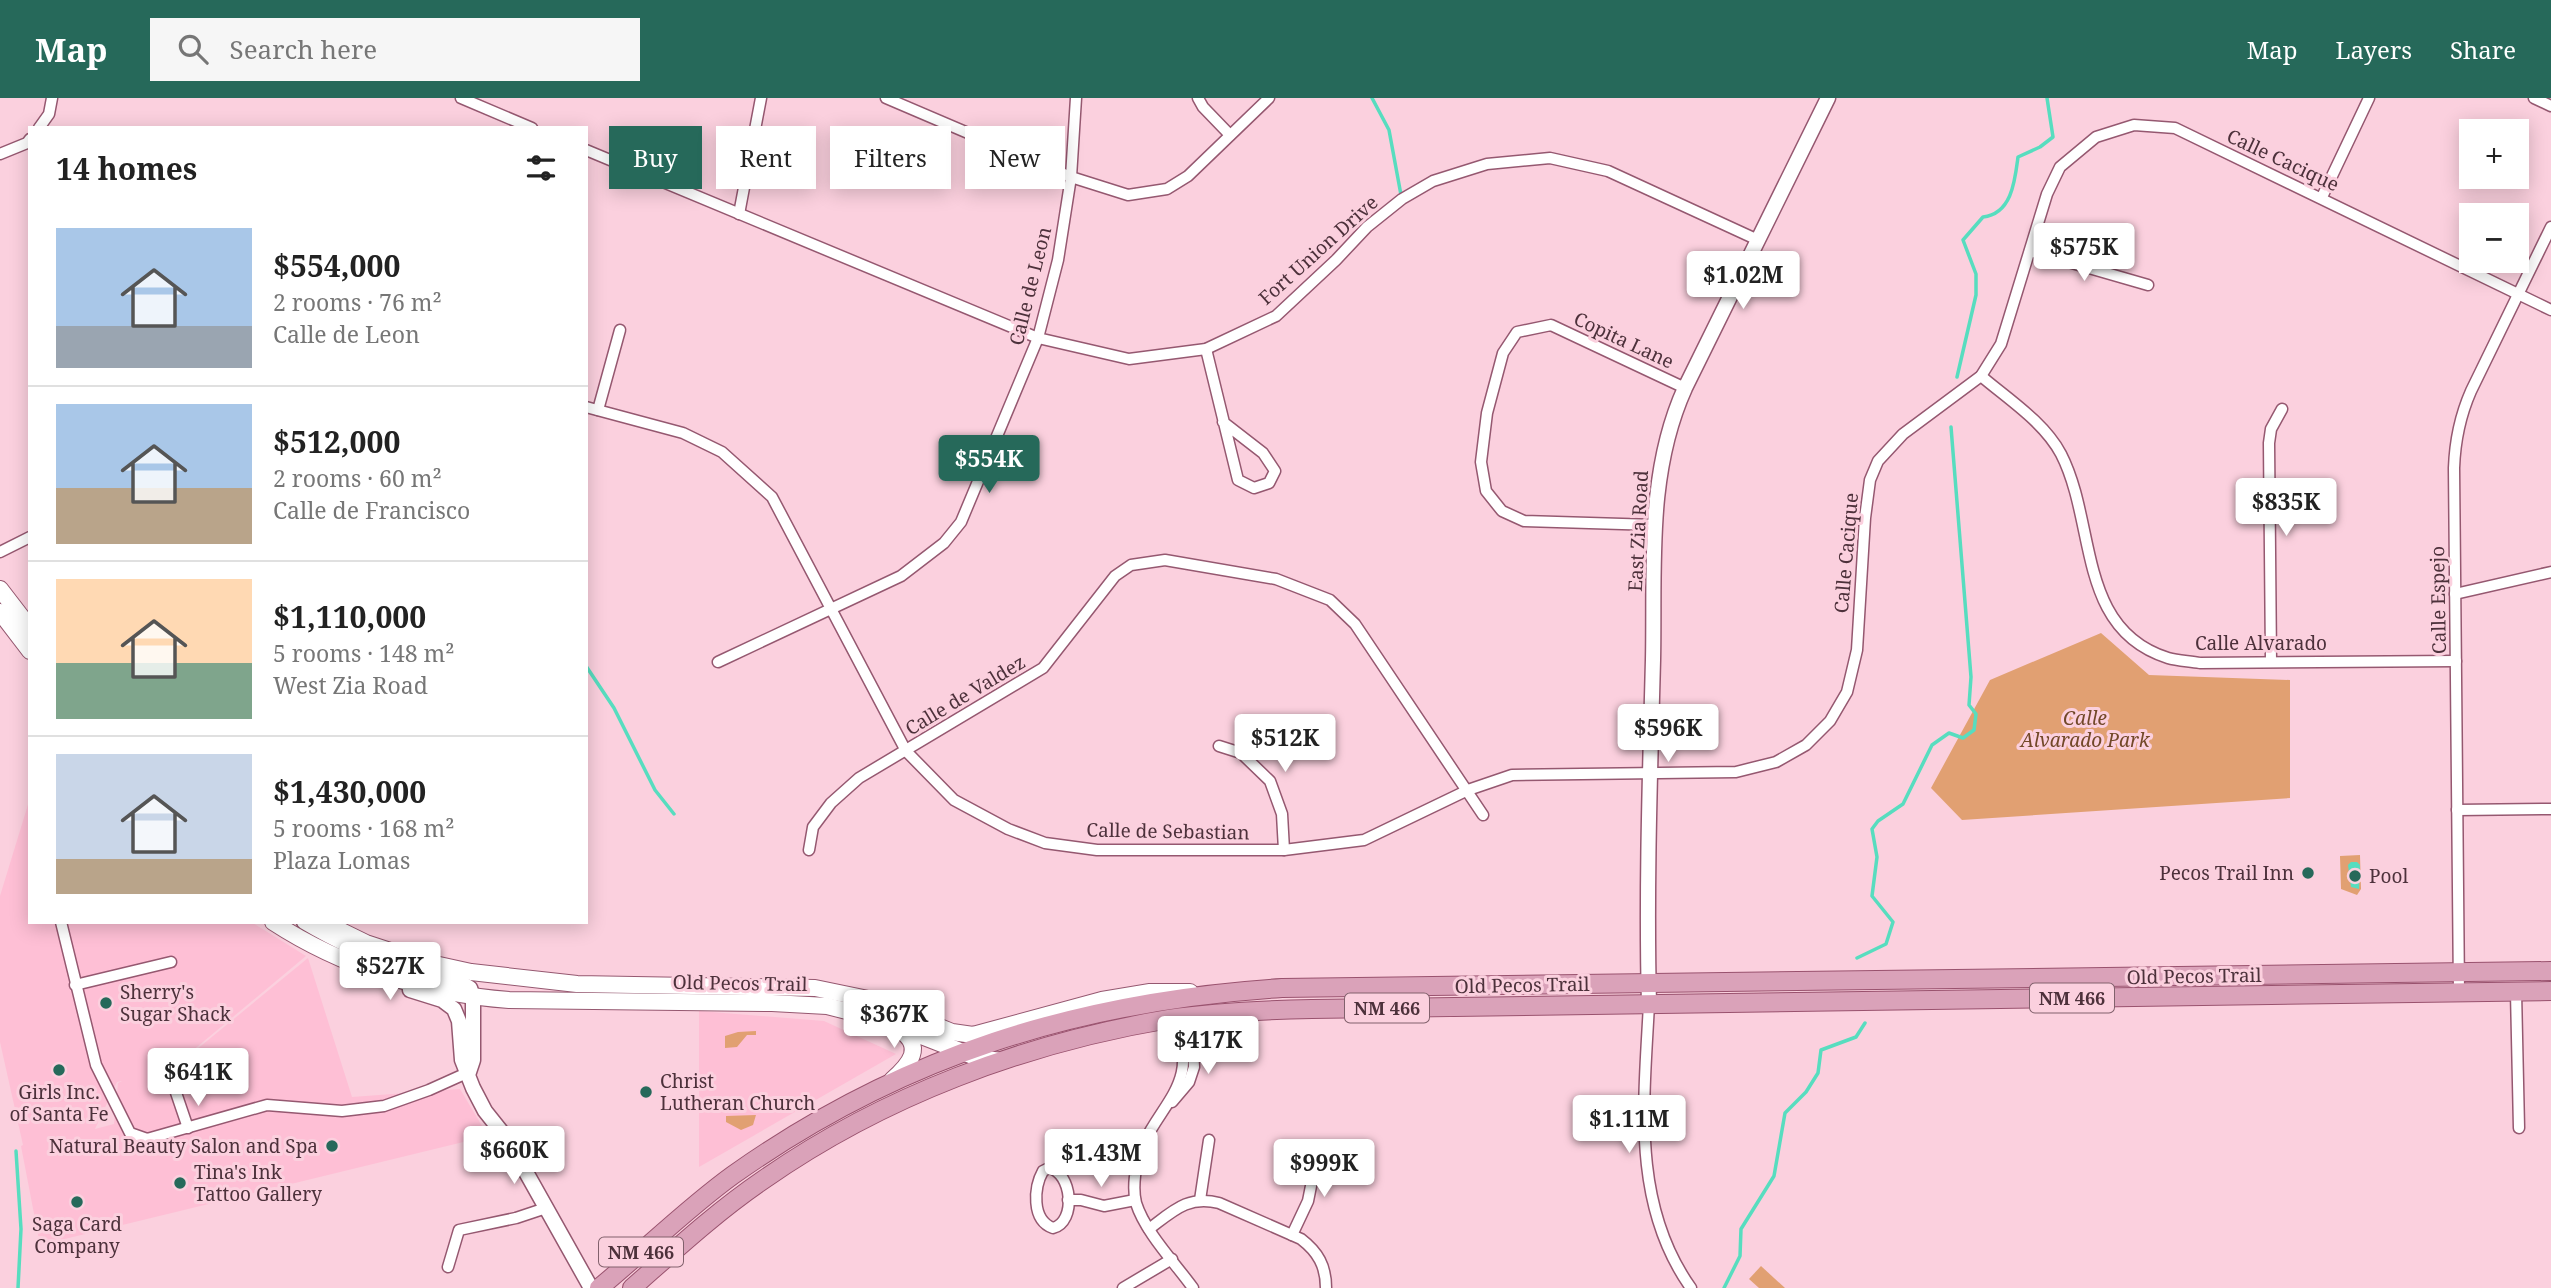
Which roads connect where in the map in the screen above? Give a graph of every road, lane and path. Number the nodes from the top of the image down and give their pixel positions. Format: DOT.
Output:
graph roads {
  1 [pos="52,98"];
  2 [pos="461,98"];
  3 [pos="761,98"];
  4 [pos="886,98"];
  5 [pos="1076,98"];
  6 [pos="1198,98"];
  7 [pos="1269,98"];
  8 [pos="1828,98"];
  9 [pos="2369,98"];
  10 [pos="2534,98"];
  11 [pos="2551,106"];
  12 [pos="40,126"];
  13 [pos="527,126"];
  14 [pos="1230,135"];
  15 [pos="28,142"];
  16 [pos="588,151"];
  17 [pos="0,155"];
  18 [pos="1071,177"];
  19 [pos="2322,197"];
  20 [pos="739,214"];
  21 [pos="2551,227"];
  22 [pos="1758,240"];
  23 [pos="2030,250"];
  24 [pos="2148,285"];
  25 [pos="2518,294"];
  26 [pos="2551,310"];
  27 [pos="620,330"];
  28 [pos="1038,338"];
  29 [pos="1206,349"];
  30 [pos="1981,376"];
  31 [pos="1685,388"];
  32 [pos="592,408"];
  33 [pos="2282,409"];
  34 [pos="1223,422"];
  35 [pos="1655,524"];
  36 [pos="28,538"];
  37 [pos="0,552"];
  38 [pos="2551,572"];
  39 [pos="0,589"];
  40 [pos="2455,594"];
  41 [pos="831,608"];
  42 [pos="0,612"];
  43 [pos="28,625"];
  44 [pos="28,648"];
  45 [pos="2271,661"];
  46 [pos="2456,661"];
  47 [pos="718,662"];
  48 [pos="1219,746"];
  49 [pos="906,751"];
  50 [pos="1650,773"];
  51 [pos="1468,790"];
  52 [pos="2551,809"];
  53 [pos="2458,810"];
  54 [pos="1483,815"];
  55 [pos="809,850"];
  56 [pos="1284,850"];
  57 [pos="61,924"];
  58 [pos="280,924"];
  59 [pos="327,924"];
  60 [pos="300,929"];
  61 [pos="171,962"];
  62 [pos="2551,971"];
  63 [pos="2459,972"];
  64 [pos="1649,983"];
  65 [pos="75,985"];
  66 [pos="1282,988"];
  67 [pos="2551,991"];
  68 [pos="1224,992"];
  69 [pos="2516,992"];
  70 [pos="2459,993"];
  71 [pos="473,997"];
  72 [pos="1649,1004"];
  73 [pos="1204,1016"];
  74 [pos="878,1018"];
  75 [pos="1171,1019"];
  76 [pos="961,1053"];
  77 [pos="1001,1061"];
  78 [pos="169,1072"];
  79 [pos="469,1072"];
  80 [pos="886,1086"];
  81 [pos="1167,1106"];
  82 [pos="188,1128"];
  83 [pos="2519,1128"];
  84 [pos="1209,1140"];
  85 [pos="1341,1151"];
  86 [pos="1068,1200"];
  87 [pos="1135,1200"];
  88 [pos="1200,1200"];
  89 [pos="546,1208"];
  90 [pos="1149,1229"];
  91 [pos="1292,1235"];
  92 [pos="1172,1259"];
  93 [pos="447,1267"];
  94 [pos="592,1288"];
  95 [pos="600,1288"];
  96 [pos="632,1288"];
  97 [pos="1123,1288"];
  98 [pos="1193,1288"];
  99 [pos="1326,1288"];
  100 [pos="1690,1288"];
  1 -- 12 [label="street"];
  2 -- 13 [label="street"];
  3 -- 20 [label="street"];
  4 -- 18 [label="street"];
  5 -- 18 [label="street, Calle de Leon"];
  6 -- 14 [label="street"];
  7 -- 14 [label="street"];
  8 -- 22 [label="street, East Zia Road"];
  9 -- 19 [label="street"];
  10 -- 11 [label="street"];
  14 -- 18 [label="street"];
  15 -- 17 [label="street"];
  16 -- 20 [label="street, Fort Union Drive"];
  18 -- 28 [label="street, Calle de Leon"];
  19 -- 23 [label="street, Calle Cacique"];
  19 -- 25 [label="street, Calle Cacique"];
  20 -- 28 [label="street, Fort Union Drive"];
  21 -- 25 [label="street, Calle Espejo"];
  22 -- 29 [label="street, Fort Union Drive"];
  22 -- 31 [label="street, East Zia Road"];
  23 -- 24 [label="street"];
  23 -- 30 [label="street, Calle Cacique"];
  25 -- 26 [label="street, Calle Cacique"];
  25 -- 40 [label="street, Calle Espejo"];
  27 -- 32 [label="street"];
  28 -- 29 [label="street, Fort Union Drive"];
  28 -- 41 [label="street, Calle de Leon"];
  29 -- 34 [label="street"];
  30 -- 45 [label="street, Calle Alvarado"];
  30 -- 50 [label="street, Calle Cacique"];
  31 -- 35 [label="street, East Zia Road"];
  31 -- 35 [label="street, Copita Lane"];
  32 -- 41 [label="street, Calle de Sebastian"];
  33 -- 45 [label="street"];
  34 -- 34 [label="street"];
  35 -- 50 [label="street, East Zia Road"];
  36 -- 37 [label="street"];
  38 -- 40 [label="street"];
  39 -- 43 [label="main road"];
  40 -- 46 [label="street, Calle Espejo"];
  41 -- 47 [label="street, Calle de Leon"];
  41 -- 49 [label="street, Calle de Sebastian"];
  42 -- 44 [label="main road"];
  45 -- 46 [label="street, Calle Alvarado"];
  46 -- 53 [label="street, Calle Espejo"];
  48 -- 56 [label="street"];
  49 -- 51 [label="street, Calle de Valdez"];
  49 -- 55 [label="street, Calle de Valdez"];
  49 -- 56 [label="street, Calle de Sebastian"];
  50 -- 51 [label="street, Calle de Sebastian"];
  50 -- 64 [label="street, East Zia Road"];
  51 -- 54 [label="street, Calle de Valdez"];
  51 -- 56 [label="street, Calle de Sebastian"];
  52 -- 53 [label="street"];
  53 -- 63 [label="street, Calle Espejo"];
  57 -- 65 [label="street"];
  58 -- 60 [label="main road, Old Pecos Trail"];
  59 -- 68 [label="main road, Old Pecos Trail"];
  60 -- 71 [label="main road, Old Pecos Trail"];
  60 -- 79 [label="street"];
  61 -- 65 [label="street"];
  62 -- 63 [label="main road, Old Pecos Trail / NM 466"];
  63 -- 64 [label="main road, Old Pecos Trail / NM 466"];
  63 -- 70 [label="street, Calle Espejo"];
  64 -- 66 [label="main road, Old Pecos Trail / NM 466"];
  64 -- 72 [label="street, East Zia Road"];
  65 -- 82 [label="street"];
  66 -- 68 [label="main road, Old Pecos Trail / NM 466"];
  66 -- 75 [label="main road"];
  67 -- 69 [label="main road, Old Pecos Trail / NM 466"];
  68 -- 76 [label="main road, NM 466"];
  69 -- 70 [label="main road, Old Pecos Trail / NM 466"];
  69 -- 83 [label="street"];
  70 -- 72 [label="main road, Old Pecos Trail / NM 466"];
  71 -- 74 [label="main road, Old Pecos Trail"];
  71 -- 79 [label="street"];
  72 -- 73 [label="main road, Old Pecos Trail / NM 466"];
  72 -- 100 [label="street"];
  73 -- 75 [label="main road, Old Pecos Trail / NM 466"];
  73 -- 81 [label="street"];
  74 -- 76 [label="main road, Old Pecos Trail"];
  74 -- 80 [label="main road"];
  75 -- 77 [label="main road, Old Pecos Trail / NM 466"];
  75 -- 81 [label="street"];
  76 -- 77 [label="main road, Old Pecos Trail"];
  76 -- 80 [label="main road, NM 466"];
  77 -- 96 [label="main road, NM 466"];
  78 -- 82 [label="street"];
  79 -- 82 [label="street"];
  79 -- 89 [label="street"];
  80 -- 95 [label="main road, NM 466"];
  81 -- 87 [label="street"];
  84 -- 88 [label="street"];
  85 -- 91 [label="street"];
  86 -- 86 [label="street"];
  86 -- 87 [label="street"];
  87 -- 90 [label="street"];
  88 -- 90 [label="street"];
  88 -- 91 [label="street"];
  89 -- 93 [label="street"];
  89 -- 94 [label="street"];
  90 -- 92 [label="street"];
  91 -- 99 [label="street"];
  92 -- 97 [label="street"];
  92 -- 98 [label="street"];
}
